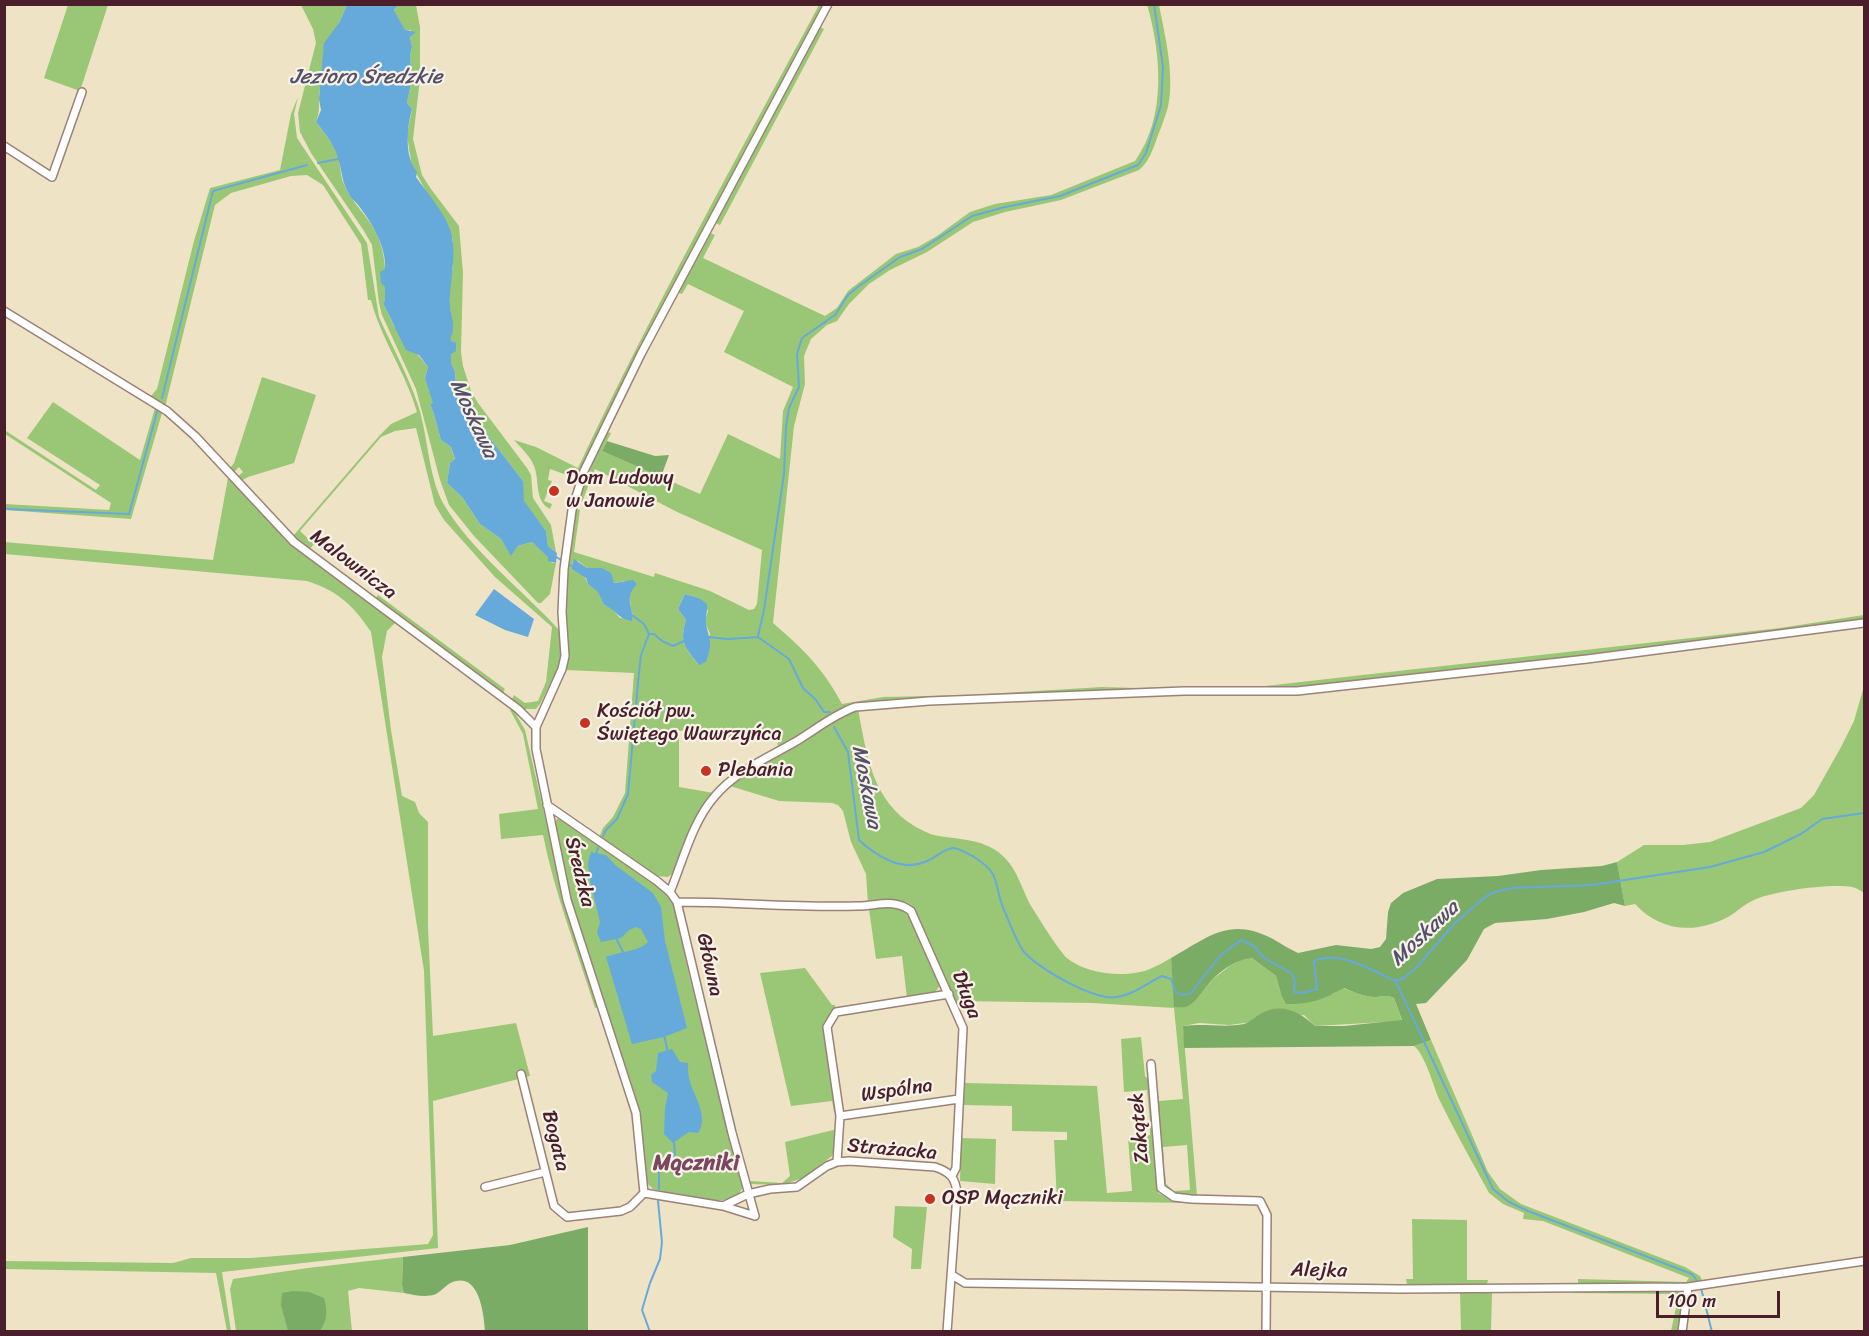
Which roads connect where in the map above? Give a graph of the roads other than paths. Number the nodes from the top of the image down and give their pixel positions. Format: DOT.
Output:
graph roads {
  1 [pos="828,4"];
  2 [pos="82,92"];
  3 [pos="4,146"];
  4 [pos="4,311"];
  5 [pos="1864,623"];
  6 [pos="536,727"];
  7 [pos="548,805"];
  8 [pos="670,892"];
  9 [pos="677,902"];
  10 [pos="949,994"];
  11 [pos="1151,1064"];
  12 [pos="521,1074"];
  13 [pos="959,1099"];
  14 [pos="840,1116"];
  15 [pos="837,1162"];
  16 [pos="545,1172"];
  17 [pos="952,1176"];
  18 [pos="485,1187"];
  19 [pos="644,1193"];
  20 [pos="748,1194"];
  21 [pos="723,1206"];
  22 [pos="1864,1261"];
  23 [pos="952,1275"];
  24 [pos="1267,1286"];
  25 [pos="1688,1287"];
  26 [pos="947,1332"];
  27 [pos="1266,1332"];
  28 [pos="1682,1332"];
  1 -- 6 [label="street, Średzka"];
  2 -- 3 [label="street"];
  4 -- 6 [label="street, Malownicza"];
  5 -- 8 [label="street"];
  6 -- 7 [label="street, Średzka"];
  7 -- 8 [label="street, Główna"];
  7 -- 19 [label="street, Średzka"];
  8 -- 9 [label="street, Główna"];
  9 -- 10 [label="street, Długa"];
  9 -- 20 [label="street, Główna"];
  10 -- 13 [label="street, Długa"];
  10 -- 14 [label="street"];
  11 -- 24 [label="street, Zakątek"];
  12 -- 16 [label="street, Bogata"];
  13 -- 14 [label="street, Wspólna"];
  13 -- 17 [label="street, Długa"];
  14 -- 15 [label="street"];
  15 -- 17 [label="street, Strażacka"];
  15 -- 20 [label="street, Strażacka"];
  16 -- 18 [label="street"];
  16 -- 19 [label="street, Bogata"];
  17 -- 23 [label="street, Długa"];
  19 -- 21 [label="street"];
  20 -- 21 [label="street, Strażacka"];
  20 -- 21 [label="street, Główna"];
  22 -- 25 [label="street, Alejka"];
  23 -- 24 [label="street, Alejka"];
  23 -- 26 [label="street, Długa"];
  24 -- 25 [label="street, Alejka"];
  24 -- 27 [label="street"];
  25 -- 28 [label="street"];
}
